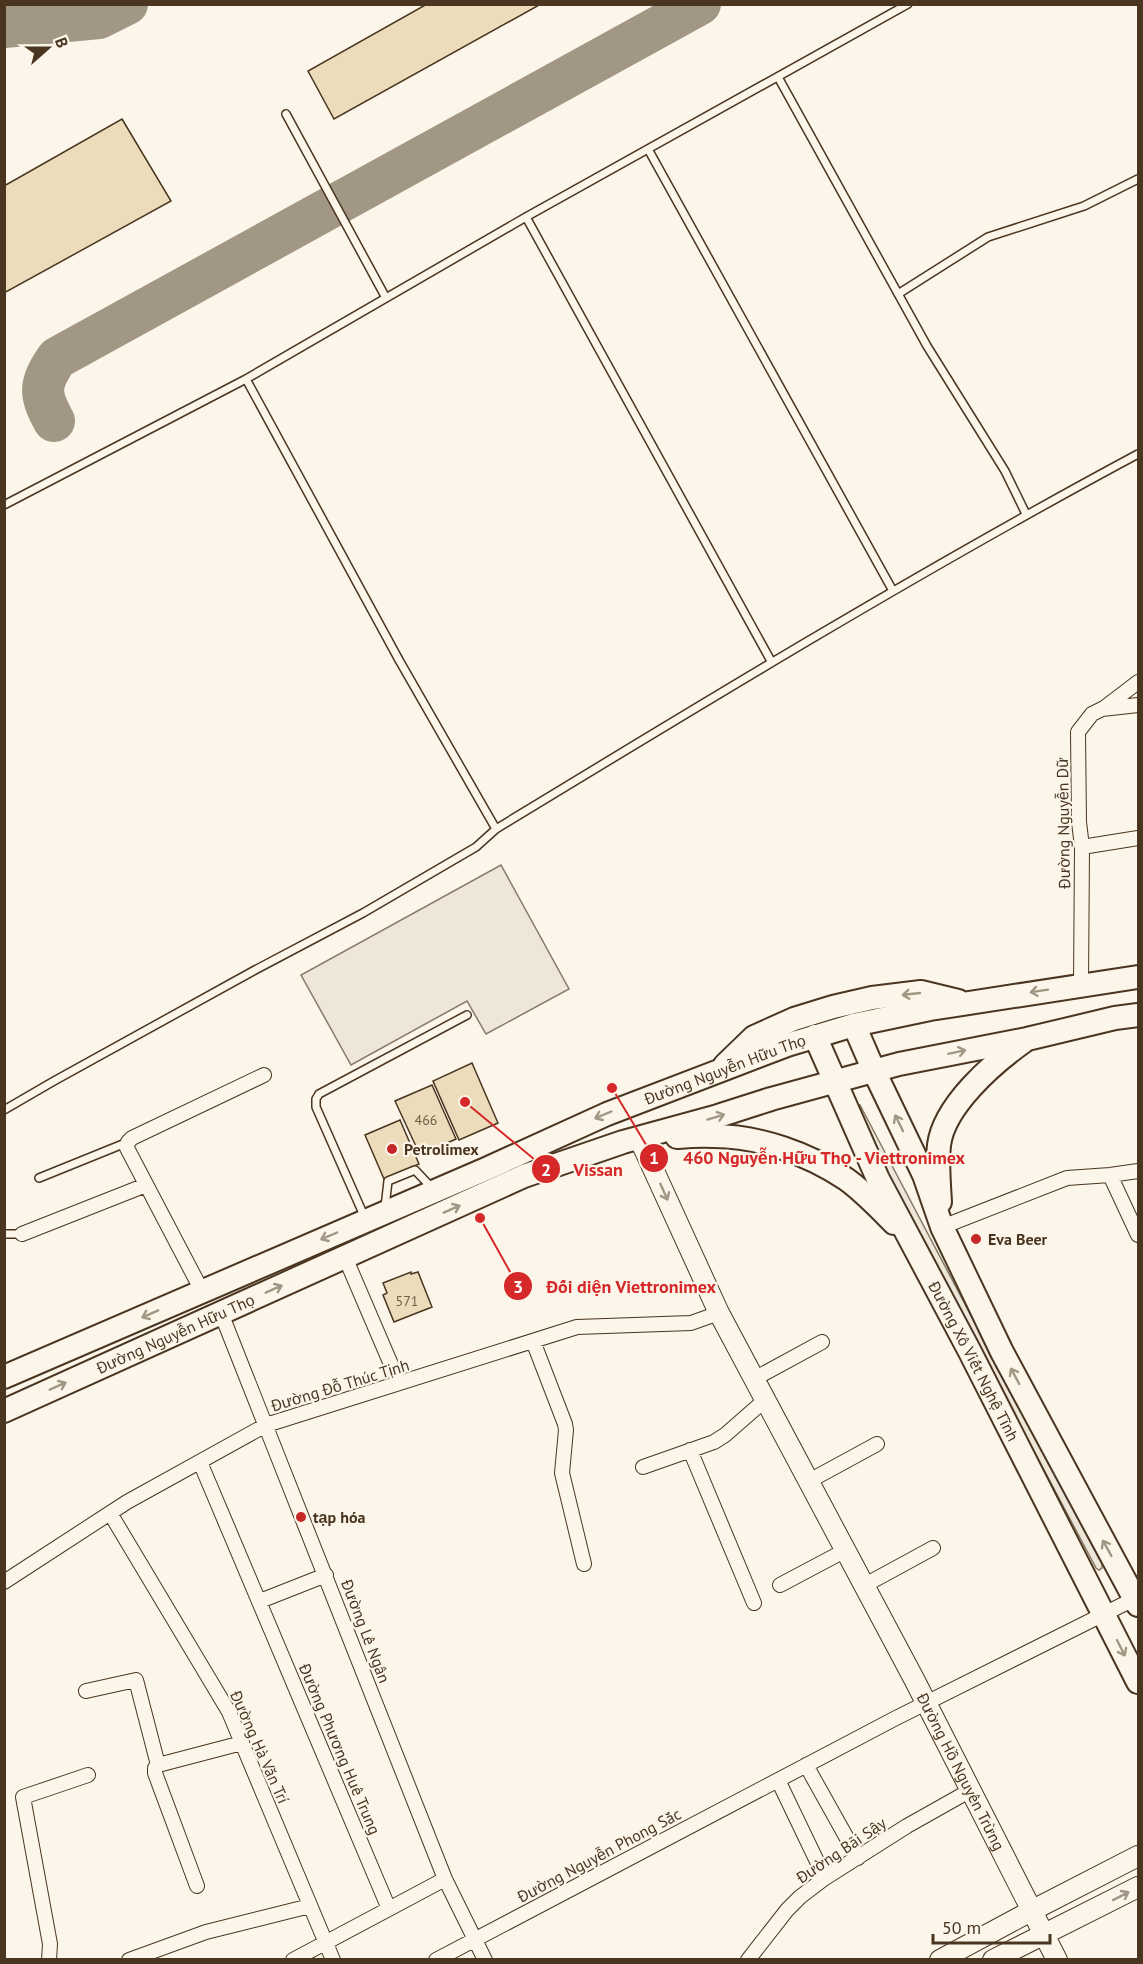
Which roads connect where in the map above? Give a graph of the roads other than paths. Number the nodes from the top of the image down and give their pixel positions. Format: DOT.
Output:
graph roads {
  1 [pos="908,4"];
  2 [pos="778,77"];
  3 [pos="286,114"];
  4 [pos="648,149"];
  5 [pos="1138,179"];
  6 [pos="526,216"];
  7 [pos="898,294"];
  8 [pos="386,298"];
  9 [pos="246,379"];
  10 [pos="1138,454"];
  11 [pos="4,505"];
  12 [pos="1026,514"];
  13 [pos="893,591"];
  14 [pos="771,661"];
  15 [pos="1138,682"];
  16 [pos="1138,705"];
  17 [pos="1102,709"];
  18 [pos="496,829"];
  19 [pos="1138,838"];
  20 [pos="1082,847"];
  21 [pos="1138,977"];
  22 [pos="1081,985"];
  23 [pos="968,1003"];
  24 [pos="467,1015"];
  25 [pos="1138,1015"];
  26 [pos="854,1025"];
  27 [pos="815,1036"];
  28 [pos="1028,1039"];
  29 [pos="719,1070"];
  30 [pos="874,1071"];
  31 [pos="264,1075"];
  32 [pos="835,1081"];
  33 [pos="4,1110"];
  34 [pos="639,1138"];
  35 [pos="128,1142"];
  36 [pos="1138,1171"];
  37 [pos="1110,1175"];
  38 [pos="39,1178"];
  39 [pos="146,1185"];
  40 [pos="375,1216"];
  41 [pos="942,1227"];
  42 [pos="4,1234"];
  43 [pos="22,1234"];
  44 [pos="1138,1235"];
  45 [pos="910,1238"];
  46 [pos="345,1257"];
  47 [pos="202,1291"];
  48 [pos="221,1313"];
  49 [pos="719,1313"];
  50 [pos="533,1341"];
  51 [pos="822,1342"];
  52 [pos="4,1377"];
  53 [pos="754,1379"];
  54 [pos="399,1383"];
  55 [pos="765,1400"];
  56 [pos="4,1411"];
  57 [pos="266,1425"];
  58 [pos="877,1444"];
  59 [pos="690,1450"];
  60 [pos="200,1462"];
  61 [pos="643,1467"];
  62 [pos="809,1480"];
  63 [pos="110,1513"];
  64 [pos="933,1548"];
  65 [pos="846,1550"];
  66 [pos="584,1564"];
  67 [pos="326,1575"];
  68 [pos="4,1582"];
  69 [pos="780,1585"];
  70 [pos="865,1585"];
  71 [pos="1138,1600"];
  72 [pos="260,1601"];
  73 [pos="754,1604"];
  74 [pos="1104,1614"];
  75 [pos="1138,1682"];
  76 [pos="86,1691"];
  77 [pos="926,1703"];
  78 [pos="242,1743"];
  79 [pos="158,1765"];
  80 [pos="806,1765"];
  81 [pos="88,1775"];
  82 [pos="778,1780"];
  83 [pos="971,1790"];
  84 [pos="1138,1856"];
  85 [pos="858,1858"];
  86 [pos="825,1878"];
  87 [pos="445,1879"];
  88 [pos="197,1886"];
  89 [pos="1138,1887"];
  90 [pos="310,1906"];
  91 [pos="389,1909"];
  92 [pos="1031,1911"];
  93 [pos="1043,1935"];
  94 [pos="474,1940"];
  95 [pos="325,1942"];
  96 [pos="49,1959"];
  97 [pos="129,1959"];
  98 [pos="293,1959"];
  99 [pos="333,1959"];
  100 [pos="436,1959"];
  101 [pos="485,1959"];
  102 [pos="748,1959"];
  103 [pos="940,1959"];
  104 [pos="993,1959"];
  105 [pos="1057,1959"];
  1 -- 2 [label="lane"];
  2 -- 4 [label="lane"];
  2 -- 7 [label="lane"];
  3 -- 8 [label="lane"];
  4 -- 6 [label="lane"];
  4 -- 13 [label="lane"];
  5 -- 7 [label="lane"];
  6 -- 8 [label="lane"];
  6 -- 14 [label="lane"];
  7 -- 12 [label="lane"];
  8 -- 9 [label="lane"];
  9 -- 11 [label="lane"];
  9 -- 18 [label="lane"];
  10 -- 12 [label="lane"];
  12 -- 13 [label="lane"];
  13 -- 14 [label="lane"];
  14 -- 18 [label="lane"];
  15 -- 17 [label="street, Đường Nguyễn Dữ"];
  16 -- 17 [label="street"];
  17 -- 20 [label="street, Đường Nguyễn Dữ"];
  18 -- 33 [label="lane"];
  19 -- 20 [label="street"];
  20 -- 22 [label="street, Đường Nguyễn Dữ"];
  21 -- 22 [label="main road, Đường Nguyễn Hữu Thọ"];
  22 -- 23 [label="main road, Đường Nguyễn Hữu Thọ, one-way"];
  23 -- 26 [label="main road, Đường Nguyễn Hữu Thọ"];
  23 -- 29 [label="main road, one-way"];
  24 -- 40 [label="lane"];
  25 -- 28 [label="main road, Đường Nguyễn Hữu Thọ"];
  26 -- 27 [label="main road, Đường Nguyễn Hữu Thọ"];
  26 -- 30 [label="main road, Đường Xô Viết Nghệ Tĩnh"];
  27 -- 29 [label="main road, Đường Nguyễn Hữu Thọ"];
  27 -- 32 [label="main road, Đường Xô Viết Nghệ Tĩnh"];
  30 -- 28 [label="main road, Đường Nguyễn Hữu Thọ, one-way"];
  28 -- 41 [label="main road"];
  29 -- 40 [label="main road, Đường Nguyễn Hữu Thọ, one-way"];
  30 -- 32 [label="main road, Đường Nguyễn Hữu Thọ"];
  41 -- 30 [label="main road, Đường Xô Viết Nghệ Tĩnh, one-way"];
  31 -- 35 [label="street"];
  34 -- 32 [label="main road, Đường Nguyễn Hữu Thọ, one-way"];
  32 -- 45 [label="main road, Đường Xô Viết Nghệ Tĩnh"];
  34 -- 45 [label="main road"];
  46 -- 34 [label="main road, Đường Nguyễn Hữu Thọ, one-way"];
  34 -- 49 [label="street, Đường Hồ Nguyên Trừng, one-way"];
  35 -- 38 [label="lane"];
  35 -- 39 [label="street, Đường Nguyễn Hữu Thọ"];
  36 -- 37 [label="street"];
  37 -- 41 [label="street"];
  37 -- 44 [label="street"];
  39 -- 43 [label="street"];
  39 -- 47 [label="street, Đường Nguyễn Hữu Thọ"];
  40 -- 47 [label="main road, Đường Nguyễn Hữu Thọ, one-way"];
  71 -- 41 [label="main road, Đường Xô Viết Nghệ Tĩnh, one-way"];
  42 -- 43 [label="lane"];
  45 -- 74 [label="main road, Đường Xô Viết Nghệ Tĩnh"];
  48 -- 46 [label="main road, Đường Nguyễn Hữu Thọ, one-way"];
  46 -- 54 [label="street"];
  47 -- 52 [label="main road, Đường Nguyễn Hữu Thọ, one-way"];
  56 -- 48 [label="main road, Đường Nguyễn Hữu Thọ, one-way"];
  48 -- 57 [label="street, Đường Lê Ngân"];
  49 -- 50 [label="street, Đường Đỗ Thúc Tịnh"];
  49 -- 53 [label="street, Đường Hồ Nguyên Trừng"];
  50 -- 54 [label="street, Đường Đỗ Thúc Tịnh"];
  50 -- 66 [label="street"];
  51 -- 53 [label="street"];
  53 -- 55 [label="street, Đường Hồ Nguyên Trừng"];
  54 -- 57 [label="street, Đường Đỗ Thúc Tịnh"];
  55 -- 59 [label="street"];
  55 -- 62 [label="street, Đường Hồ Nguyên Trừng"];
  57 -- 60 [label="street, Đường Đỗ Thúc Tịnh"];
  57 -- 67 [label="street, Đường Lê Ngân"];
  58 -- 62 [label="street"];
  59 -- 61 [label="street"];
  59 -- 73 [label="street"];
  60 -- 63 [label="street, Đường Đỗ Thúc Tịnh"];
  60 -- 72 [label="street, Đường Phương Huê Trung"];
  62 -- 65 [label="street, Đường Hồ Nguyên Trừng"];
  63 -- 68 [label="street, Đường Đỗ Thúc Tịnh"];
  63 -- 78 [label="street, Đường Hà Văn Trí"];
  64 -- 70 [label="street"];
  65 -- 69 [label="street"];
  65 -- 70 [label="street, Đường Hồ Nguyên Trừng"];
  67 -- 72 [label="street"];
  67 -- 87 [label="street, Đường Lê Ngân"];
  70 -- 77 [label="street, Đường Hồ Nguyên Trừng"];
  71 -- 74 [label="street, Đường Nguyễn Phong Sắc"];
  72 -- 91 [label="street, Đường Phương Huê Trung"];
  74 -- 75 [label="main road, Đường Xô Viết Nghệ Tĩnh, one-way"];
  74 -- 77 [label="street, Đường Nguyễn Phong Sắc"];
  76 -- 79 [label="street"];
  77 -- 80 [label="street, Đường Nguyễn Phong Sắc"];
  77 -- 83 [label="street, Đường Hồ Nguyên Trừng"];
  78 -- 79 [label="street"];
  78 -- 90 [label="street, Đường Hà Văn Trí"];
  79 -- 88 [label="street"];
  80 -- 82 [label="street, Đường Nguyễn Phong Sắc"];
  80 -- 85 [label="street"];
  81 -- 96 [label="street"];
  82 -- 86 [label="street"];
  82 -- 94 [label="street, Đường Nguyễn Phong Sắc"];
  83 -- 85 [label="street, Đường Bãi Sậy"];
  83 -- 92 [label="street, Đường Hồ Nguyên Trừng"];
  84 -- 92 [label="street"];
  85 -- 86 [label="street, Đường Bãi Sậy"];
  86 -- 102 [label="street, Đường Bãi Sậy"];
  87 -- 91 [label="street"];
  87 -- 94 [label="street, Đường Lê Ngân"];
  93 -- 89 [label="street, one-way"];
  90 -- 95 [label="street, Đường Hà Văn Trí"];
  90 -- 97 [label="street"];
  91 -- 95 [label="street"];
  92 -- 93 [label="street, Đường Hồ Nguyên Trừng"];
  92 -- 103 [label="street"];
  93 -- 104 [label="street"];
  93 -- 105 [label="street, Đường Hồ Nguyên Trừng"];
  94 -- 100 [label="street, Đường Nguyễn Phong Sắc"];
  94 -- 101 [label="street, Đường Lê Ngân"];
  95 -- 98 [label="street"];
  95 -- 99 [label="street, Đường Hà Văn Trí"];
}
